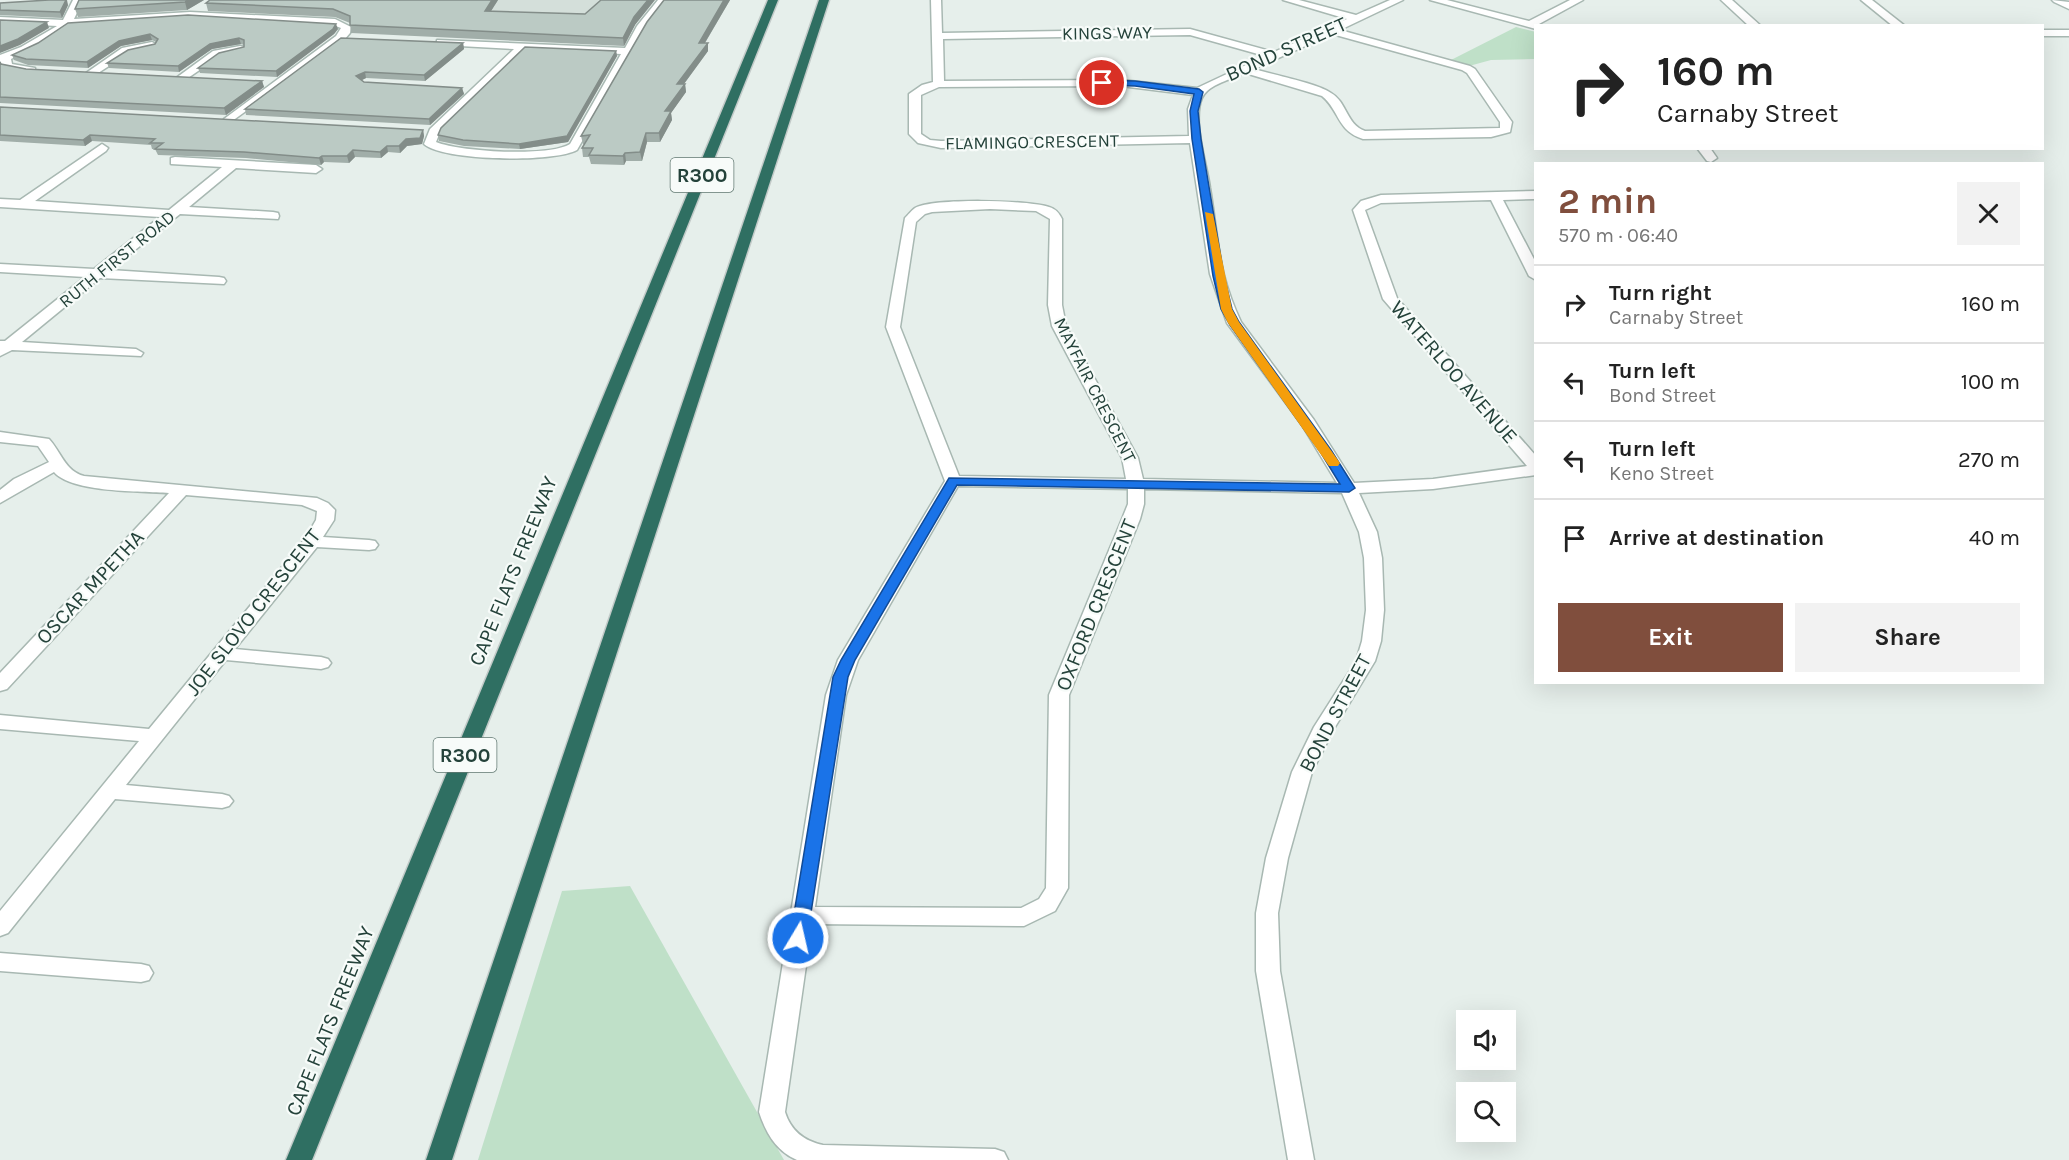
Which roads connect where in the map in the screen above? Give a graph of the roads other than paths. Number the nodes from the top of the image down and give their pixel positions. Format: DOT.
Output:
graph roads {
  1 [pos="78,0"];
  2 [pos="663,0"];
  3 [pos="773,0"];
  4 [pos="824,0"];
  5 [pos="936,0"];
  6 [pos="1288,0"];
  7 [pos="1398,0"];
  8 [pos="1435,0"];
  9 [pos="1578,0"];
  10 [pos="1726,0"];
  11 [pos="1866,0"];
  12 [pos="2057,0"];
  13 [pos="207,5"];
  14 [pos="2069,6"];
  15 [pos="190,15"];
  16 [pos="1355,18"];
  17 [pos="0,20"];
  18 [pos="67,23"];
  19 [pos="1535,24"];
  20 [pos="1754,24"];
  21 [pos="1897,24"];
  22 [pos="1533,25"];
  23 [pos="1330,30"];
  24 [pos="2044,33"];
  25 [pos="2069,33"];
  26 [pos="938,36"];
  27 [pos="434,42"];
  28 [pos="152,45"];
  29 [pos="524,46"];
  30 [pos="240,49"];
  31 [pos="628,51"];
  32 [pos="1274,55"];
  33 [pos="3,58"];
  34 [pos="1244,69"];
  35 [pos="39,70"];
  36 [pos="113,74"];
  37 [pos="204,79"];
  38 [pos="258,81"];
  39 [pos="279,82"];
  40 [pos="939,84"];
  41 [pos="1199,92"];
  42 [pos="252,122"];
  43 [pos="418,131"];
  44 [pos="432,137"];
  45 [pos="1196,139"];
  46 [pos="102,148"];
  47 [pos="175,161"];
  48 [pos="234,164"];
  49 [pos="316,169"];
  50 [pos="1534,195"];
  51 [pos="1496,196"];
  52 [pos="0,203"];
  53 [pos="23,204"];
  54 [pos="176,212"];
  55 [pos="273,216"];
  56 [pos="0,268"];
  57 [pos="1534,272"];
  58 [pos="98,274"];
  59 [pos="219,281"];
  60 [pos="3,348"];
  61 [pos="136,353"];
  62 [pos="0,437"];
  63 [pos="58,464"];
  64 [pos="1534,466"];
  65 [pos="1534,468"];
  66 [pos="953,481"];
  67 [pos="1136,486"];
  68 [pos="1349,488"];
  69 [pos="181,490"];
  70 [pos="0,498"];
  71 [pos="312,541"];
  72 [pos="369,545"];
  73 [pos="222,654"];
  74 [pos="321,663"];
  75 [pos="0,685"];
  76 [pos="0,722"];
  77 [pos="155,736"];
  78 [pos="110,791"];
  79 [pos="222,801"];
  80 [pos="802,915"];
  81 [pos="0,927"];
  82 [pos="0,962"];
  83 [pos="141,973"];
  84 [pos="299,1160"];
  85 [pos="439,1160"];
  86 [pos="994,1160"];
  87 [pos="1301,1160"];
  1 -- 18 [label="street"];
  2 -- 31 [label="street"];
  3 -- 84 [label="highway, CAPE FLATS FREEWAY / R300"];
  4 -- 85 [label="highway, R300"];
  5 -- 26 [label="street"];
  6 -- 16 [label="street"];
  7 -- 16 [label="street, BOND STREET"];
  8 -- 22 [label="street"];
  9 -- 19 [label="street"];
  10 -- 20 [label="street"];
  11 -- 21 [label="street"];
  12 -- 14 [label="street"];
  13 -- 15 [label="street"];
  15 -- 18 [label="street"];
  15 -- 39 [label="street"];
  16 -- 23 [label="street, BOND STREET"];
  17 -- 18 [label="street"];
  18 -- 33 [label="street"];
  23 -- 32 [label="street, BOND STREET"];
  23 -- 34 [label="street"];
  24 -- 25 [label="street"];
  26 -- 32 [label="street, KINGS WAY"];
  26 -- 40 [label="street"];
  27 -- 29 [label="street"];
  28 -- 36 [label="street"];
  29 -- 31 [label="street"];
  29 -- 44 [label="street"];
  30 -- 37 [label="street"];
  31 -- 44 [label="street"];
  32 -- 34 [label="street, BOND STREET"];
  33 -- 35 [label="street"];
  34 -- 41 [label="street, BOND STREET"];
  38 -- 39 [label="street"];
  39 -- 42 [label="street"];
  40 -- 41 [label="street"];
  40 -- 45 [label="street, FLAMINGO CRESCENT"];
  41 -- 45 [label="street, BOND STREET"];
  43 -- 44 [label="street"];
  45 -- 68 [label="street, BOND STREET"];
  46 -- 53 [label="street"];
  47 -- 48 [label="street"];
  48 -- 49 [label="street"];
  48 -- 54 [label="street, RUTH FIRST ROAD"];
  50 -- 51 [label="street"];
  51 -- 57 [label="street"];
  51 -- 64 [label="street, WATERLOO AVENUE"];
  52 -- 53 [label="street"];
  53 -- 54 [label="street"];
  54 -- 55 [label="street"];
  54 -- 58 [label="street, RUTH FIRST ROAD"];
  56 -- 58 [label="street"];
  58 -- 59 [label="street"];
  58 -- 60 [label="street, RUTH FIRST ROAD"];
  60 -- 61 [label="street"];
  62 -- 63 [label="street, JOE SLOVO CRESCENT"];
  63 -- 69 [label="street, JOE SLOVO CRESCENT"];
  63 -- 70 [label="street"];
  65 -- 68 [label="street"];
  66 -- 67 [label="street"];
  66 -- 67 [label="street, MAYFAIR CRESCENT"];
  66 -- 80 [label="street"];
  67 -- 68 [label="street"];
  67 -- 80 [label="street, OXFORD CRESCENT"];
  68 -- 87 [label="street, BOND STREET"];
  69 -- 71 [label="street, JOE SLOVO CRESCENT"];
  69 -- 75 [label="street, OSCAR MPETHA"];
  71 -- 72 [label="street"];
  71 -- 73 [label="street, JOE SLOVO CRESCENT"];
  73 -- 74 [label="street"];
  73 -- 77 [label="street, JOE SLOVO CRESCENT"];
  76 -- 77 [label="street"];
  77 -- 78 [label="street, JOE SLOVO CRESCENT"];
  78 -- 79 [label="street"];
  78 -- 81 [label="street, JOE SLOVO CRESCENT"];
  80 -- 86 [label="street"];
  82 -- 83 [label="street"];
}
